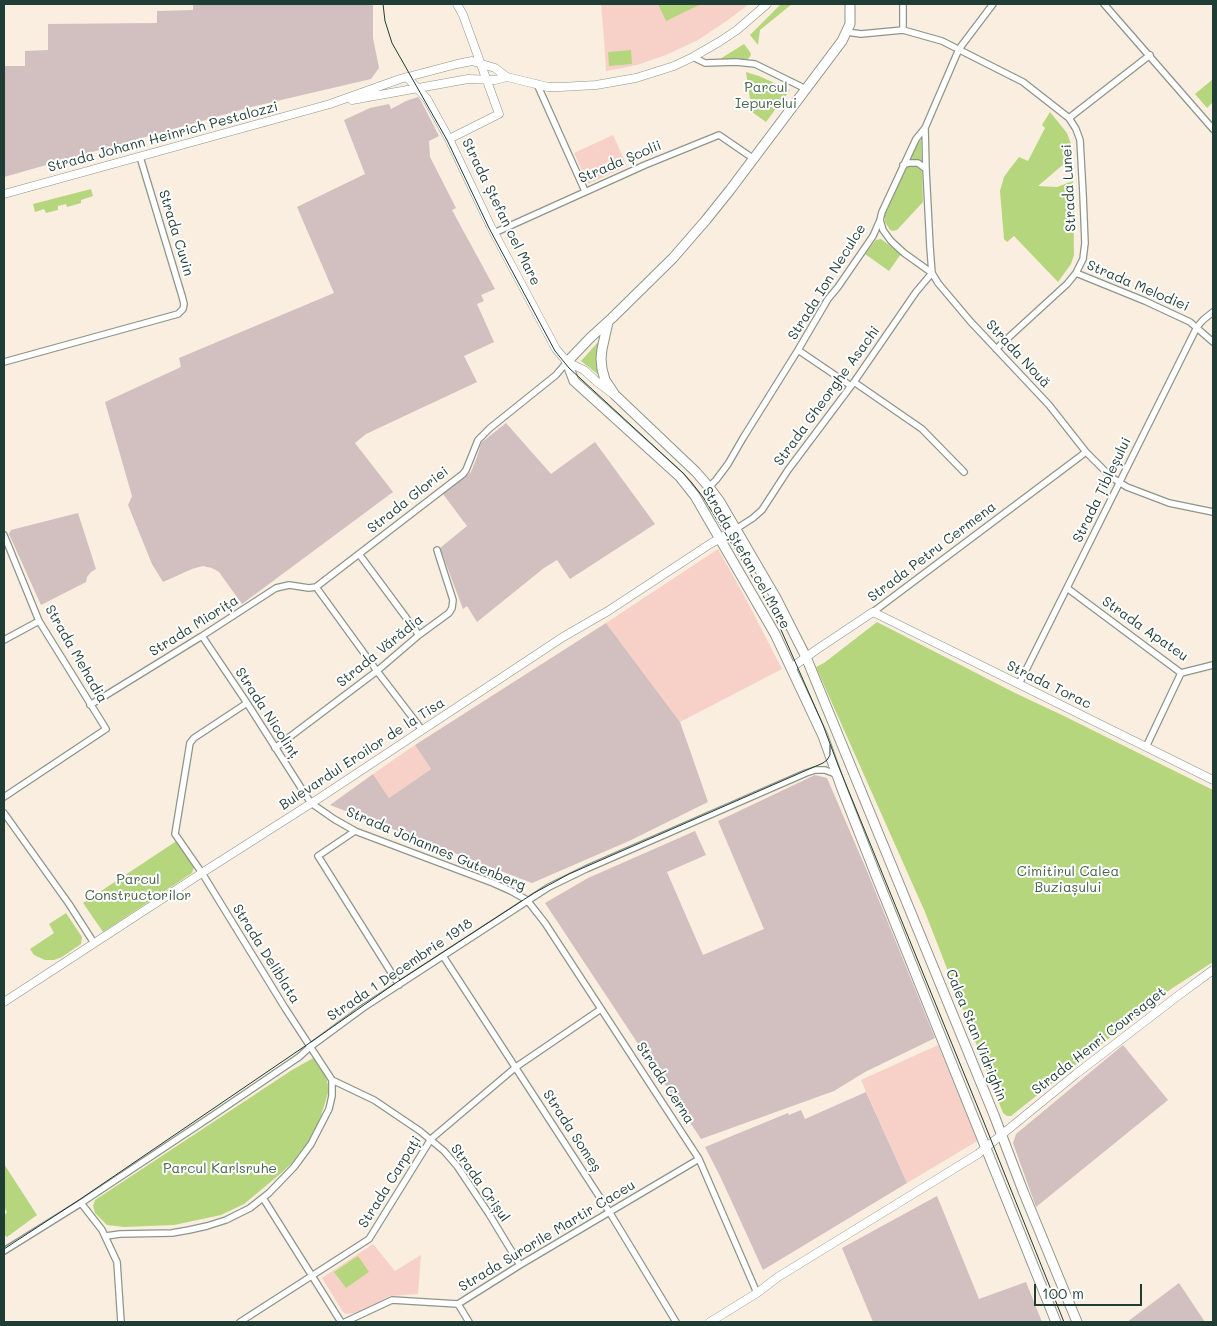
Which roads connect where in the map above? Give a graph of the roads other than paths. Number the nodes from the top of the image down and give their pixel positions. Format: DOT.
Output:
graph roads {
  1 [pos="459,4"];
  2 [pos="767,4"];
  3 [pos="850,4"];
  4 [pos="902,4"];
  5 [pos="993,4"];
  6 [pos="1104,4"];
  7 [pos="904,30"];
  8 [pos="847,32"];
  9 [pos="959,49"];
  10 [pos="1150,55"];
  11 [pos="693,57"];
  12 [pos="481,64"];
  13 [pos="407,77"];
  14 [pos="468,78"];
  15 [pos="507,78"];
  16 [pos="486,79"];
  17 [pos="537,84"];
  18 [pos="418,88"];
  19 [pos="806,89"];
  20 [pos="330,104"];
  21 [pos="1069,118"];
  22 [pos="925,128"];
  23 [pos="1213,130"];
  24 [pos="449,138"];
  25 [pos="140,156"];
  26 [pos="754,159"];
  27 [pos="903,165"];
  28 [pos="926,170"];
  29 [pos="585,191"];
  30 [pos="4,194"];
  31 [pos="880,220"];
  32 [pos="494,233"];
  33 [pos="873,236"];
  34 [pos="887,236"];
  35 [pos="932,273"];
  36 [pos="1076,273"];
  37 [pos="1213,312"];
  38 [pos="608,322"];
  39 [pos="1197,327"];
  40 [pos="1213,342"];
  41 [pos="996,348"];
  42 [pos="798,350"];
  43 [pos="4,362"];
  44 [pos="567,362"];
  45 [pos="852,384"];
  46 [pos="615,396"];
  47 [pos="1086,452"];
  48 [pos="964,472"];
  49 [pos="1119,483"];
  50 [pos="709,487"];
  51 [pos="1213,512"];
  52 [pos="736,529"];
  53 [pos="4,536"];
  54 [pos="720,538"];
  55 [pos="437,550"];
  56 [pos="359,554"];
  57 [pos="316,587"];
  58 [pos="1067,588"];
  59 [pos="873,612"];
  60 [pos="40,621"];
  61 [pos="419,635"];
  62 [pos="202,636"];
  63 [pos="4,640"];
  64 [pos="806,657"];
  65 [pos="1213,665"];
  66 [pos="791,668"];
  67 [pos="377,671"];
  68 [pos="1181,672"];
  69 [pos="1019,684"];
  70 [pos="247,702"];
  71 [pos="90,705"];
  72 [pos="422,730"];
  73 [pos="1146,747"];
  74 [pos="275,748"];
  75 [pos="847,758"];
  76 [pos="838,777"];
  77 [pos="1213,780"];
  78 [pos="4,797"];
  79 [pos="311,803"];
  80 [pos="4,813"];
  81 [pos="355,831"];
  82 [pos="202,873"];
  83 [pos="527,900"];
  84 [pos="94,943"];
  85 [pos="444,956"];
  86 [pos="1213,970"];
  87 [pos="399,985"];
  88 [pos="4,1002"];
  89 [pos="601,1009"];
  90 [pos="310,1047"];
  91 [pos="516,1067"];
  92 [pos="332,1080"];
  93 [pos="1002,1134"];
  94 [pos="431,1139"];
  95 [pos="986,1148"];
  96 [pos="699,1159"];
  97 [pos="263,1198"];
  98 [pos="81,1203"];
  99 [pos="610,1213"];
  100 [pos="106,1236"];
  101 [pos="4,1251"];
  102 [pos="520,1266"];
  103 [pos="312,1276"];
  104 [pos="757,1293"];
  105 [pos="458,1304"];
  106 [pos="121,1322"];
  107 [pos="240,1322"];
  108 [pos="341,1322"];
  109 [pos="346,1322"];
  110 [pos="469,1322"];
  111 [pos="676,1322"];
  112 [pos="710,1322"];
  113 [pos="1056,1322"];
  114 [pos="1077,1322"];
  1 -- 12 [label="street"];
  2 -- 11 [label="street"];
  3 -- 8 [label="main road"];
  4 -- 7 [label="street"];
  5 -- 9 [label="street, Strada Ion Neculce"];
  6 -- 10 [label="street"];
  7 -- 8 [label="street, Strada Lunei"];
  7 -- 9 [label="street, Strada Lunei"];
  8 -- 19 [label="main road"];
  9 -- 21 [label="street, Strada Lunei"];
  9 -- 22 [label="street, Strada Ion Neculce"];
  10 -- 21 [label="street"];
  10 -- 23 [label="street"];
  11 -- 17 [label="street"];
  11 -- 19 [label="street"];
  12 -- 13 [label="street, Strada Johann Heinrich Pestalozzi"];
  12 -- 14 [label="street"];
  12 -- 15 [label="street"];
  12 -- 16 [label="street"];
  13 -- 18 [label="street, Strada Ștefan cel Mare"];
  13 -- 20 [label="street, Strada Johann Heinrich Pestalozzi"];
  14 -- 16 [label="street, Strada Johann Heinrich Pestalozzi"];
  14 -- 18 [label="street, Strada Johann Heinrich Pestalozzi"];
  15 -- 16 [label="street, Strada Johann Heinrich Pestalozzi"];
  15 -- 17 [label="street"];
  16 -- 24 [label="street"];
  17 -- 29 [label="street"];
  18 -- 20 [label="street, Strada Johann Heinrich Pestalozzi"];
  18 -- 24 [label="street, Strada Ștefan cel Mare"];
  19 -- 26 [label="main road"];
  20 -- 25 [label="street, Strada Johann Heinrich Pestalozzi"];
  21 -- 36 [label="street, Strada Lunei"];
  22 -- 27 [label="street, Strada Ion Neculce"];
  22 -- 28 [label="street"];
  24 -- 32 [label="street, Strada Ștefan cel Mare"];
  25 -- 30 [label="street, Strada Johann Heinrich Pestalozzi"];
  25 -- 43 [label="street, Strada Cuvin"];
  26 -- 29 [label="street, Strada Școlii"];
  26 -- 38 [label="main road"];
  27 -- 28 [label="street"];
  27 -- 31 [label="street, Strada Ion Neculce"];
  28 -- 35 [label="street"];
  29 -- 32 [label="street, Strada Școlii"];
  31 -- 33 [label="street, Strada Ion Neculce"];
  31 -- 34 [label="street"];
  32 -- 44 [label="street, Strada Ștefan cel Mare"];
  33 -- 34 [label="street"];
  33 -- 42 [label="street, Strada Ion Neculce"];
  34 -- 35 [label="street"];
  35 -- 41 [label="street, Strada Nouă"];
  35 -- 45 [label="street, Strada Gheorghe Asachi"];
  36 -- 39 [label="street, Strada Melodiei"];
  36 -- 41 [label="street, Strada Lunei"];
  37 -- 39 [label="street, Strada Țibleșului"];
  38 -- 44 [label="main road"];
  38 -- 46 [label="main road"];
  39 -- 40 [label="street, Strada Melodiei"];
  39 -- 49 [label="street, Strada Țibleșului"];
  41 -- 47 [label="street, Strada Nouă"];
  42 -- 45 [label="street"];
  42 -- 50 [label="street, Strada Ion Neculce"];
  44 -- 46 [label="street, Strada Ștefan cel Mare"];
  44 -- 54 [label="main road, Strada Ștefan cel Mare"];
  44 -- 56 [label="street, Strada Gloriei"];
  45 -- 48 [label="street"];
  45 -- 52 [label="street, Strada Gheorghe Asachi"];
  46 -- 50 [label="main road, Strada Ștefan cel Mare"];
  47 -- 49 [label="street, Strada Nouă"];
  47 -- 59 [label="street, Strada Petru Cermena"];
  49 -- 51 [label="street, Strada Nouă"];
  49 -- 58 [label="street, Strada Țibleșului"];
  50 -- 52 [label="main road, Strada Ștefan cel Mare"];
  52 -- 54 [label="street, Bulevardul Eroilor de la Tisa"];
  52 -- 64 [label="main road, Strada Ștefan cel Mare"];
  53 -- 60 [label="street, Strada Mehadia"];
  54 -- 66 [label="main road, Strada Ștefan cel Mare"];
  54 -- 72 [label="street, Bulevardul Eroilor de la Tisa"];
  55 -- 61 [label="street, Strada Vărădia"];
  56 -- 57 [label="street, Strada Gloriei"];
  56 -- 61 [label="street"];
  57 -- 62 [label="street, Strada Miorița"];
  57 -- 67 [label="street"];
  58 -- 68 [label="street, Strada Apateu"];
  58 -- 69 [label="street, Strada Țibleșului"];
  59 -- 64 [label="street, Strada Petru Cermena"];
  59 -- 69 [label="street, Strada Torac"];
  60 -- 63 [label="street"];
  60 -- 71 [label="street, Strada Mehadia"];
  61 -- 67 [label="street, Strada Vărădia"];
  62 -- 70 [label="street, Strada Nicolinț"];
  62 -- 71 [label="street, Strada Miorița"];
  64 -- 66 [label="street, Strada Petru Cermena"];
  64 -- 75 [label="main road, Strada Ștefan cel Mare"];
  65 -- 68 [label="street, Strada Apateu"];
  66 -- 76 [label="main road, Strada Ștefan cel Mare"];
  67 -- 72 [label="street"];
  67 -- 74 [label="street, Strada Vărădia"];
  68 -- 73 [label="street"];
  69 -- 73 [label="street, Strada Torac"];
  70 -- 74 [label="street, Strada Nicolinț"];
  70 -- 82 [label="street, Strada Deliblata"];
  71 -- 78 [label="street, Strada Mehadia"];
  72 -- 79 [label="street, Bulevardul Eroilor de la Tisa"];
  73 -- 77 [label="street, Strada Torac"];
  74 -- 79 [label="street, Strada Nicolinț"];
  75 -- 93 [label="main road, Calea Stan Vidrighin"];
  76 -- 83 [label="street, Strada 1 Decembrie 1918"];
  76 -- 95 [label="main road"];
  79 -- 81 [label="street, Strada Johannes Gutenberg"];
  79 -- 82 [label="street, Bulevardul Eroilor de la Tisa"];
  80 -- 84 [label="street"];
  81 -- 83 [label="street, Strada Johannes Gutenberg"];
  81 -- 87 [label="street"];
  82 -- 84 [label="street, Bulevardul Eroilor de la Tisa"];
  82 -- 90 [label="street, Strada Deliblata"];
  83 -- 85 [label="street, Strada 1 Decembrie 1918"];
  83 -- 89 [label="street, Strada Cerna"];
  84 -- 88 [label="street, Bulevardul Eroilor de la Tisa"];
  85 -- 87 [label="street, Strada 1 Decembrie 1918"];
  85 -- 91 [label="street, Strada Someș"];
  86 -- 93 [label="street, Strada Henri Coursaget"];
  87 -- 90 [label="street, Strada 1 Decembrie 1918"];
  89 -- 91 [label="street, Strada Carpați"];
  89 -- 96 [label="street, Strada Cerna"];
  90 -- 92 [label="street, Strada Deliblata"];
  90 -- 98 [label="street, Strada 1 Decembrie 1918"];
  91 -- 94 [label="street, Strada Carpați"];
  91 -- 99 [label="street, Strada Someș"];
  92 -- 94 [label="street, Strada Crișul"];
  92 -- 97 [label="street"];
  93 -- 95 [label="street, Strada Henri Coursaget"];
  93 -- 114 [label="main road, Calea Stan Vidrighin"];
  94 -- 102 [label="street, Strada Crișul"];
  94 -- 103 [label="street, Strada Carpați"];
  95 -- 104 [label="street, Strada Henri Coursaget"];
  95 -- 113 [label="main road"];
  96 -- 99 [label="street, Strada Surorile Martir Caceu"];
  96 -- 104 [label="street, Strada Cerna"];
  97 -- 100 [label="street"];
  97 -- 103 [label="street"];
  98 -- 100 [label="street"];
  98 -- 101 [label="street, Strada 1 Decembrie 1918"];
  99 -- 102 [label="street, Strada Surorile Martir Caceu"];
  99 -- 111 [label="street, Strada Someș"];
  100 -- 106 [label="street"];
  102 -- 105 [label="street, Strada Surorile Martir Caceu"];
  103 -- 107 [label="street, Strada Carpați"];
  103 -- 108 [label="street"];
  104 -- 112 [label="street, Strada Henri Coursaget"];
  105 -- 109 [label="street, Strada Surorile Martir Caceu"];
  105 -- 110 [label="street"];
}
